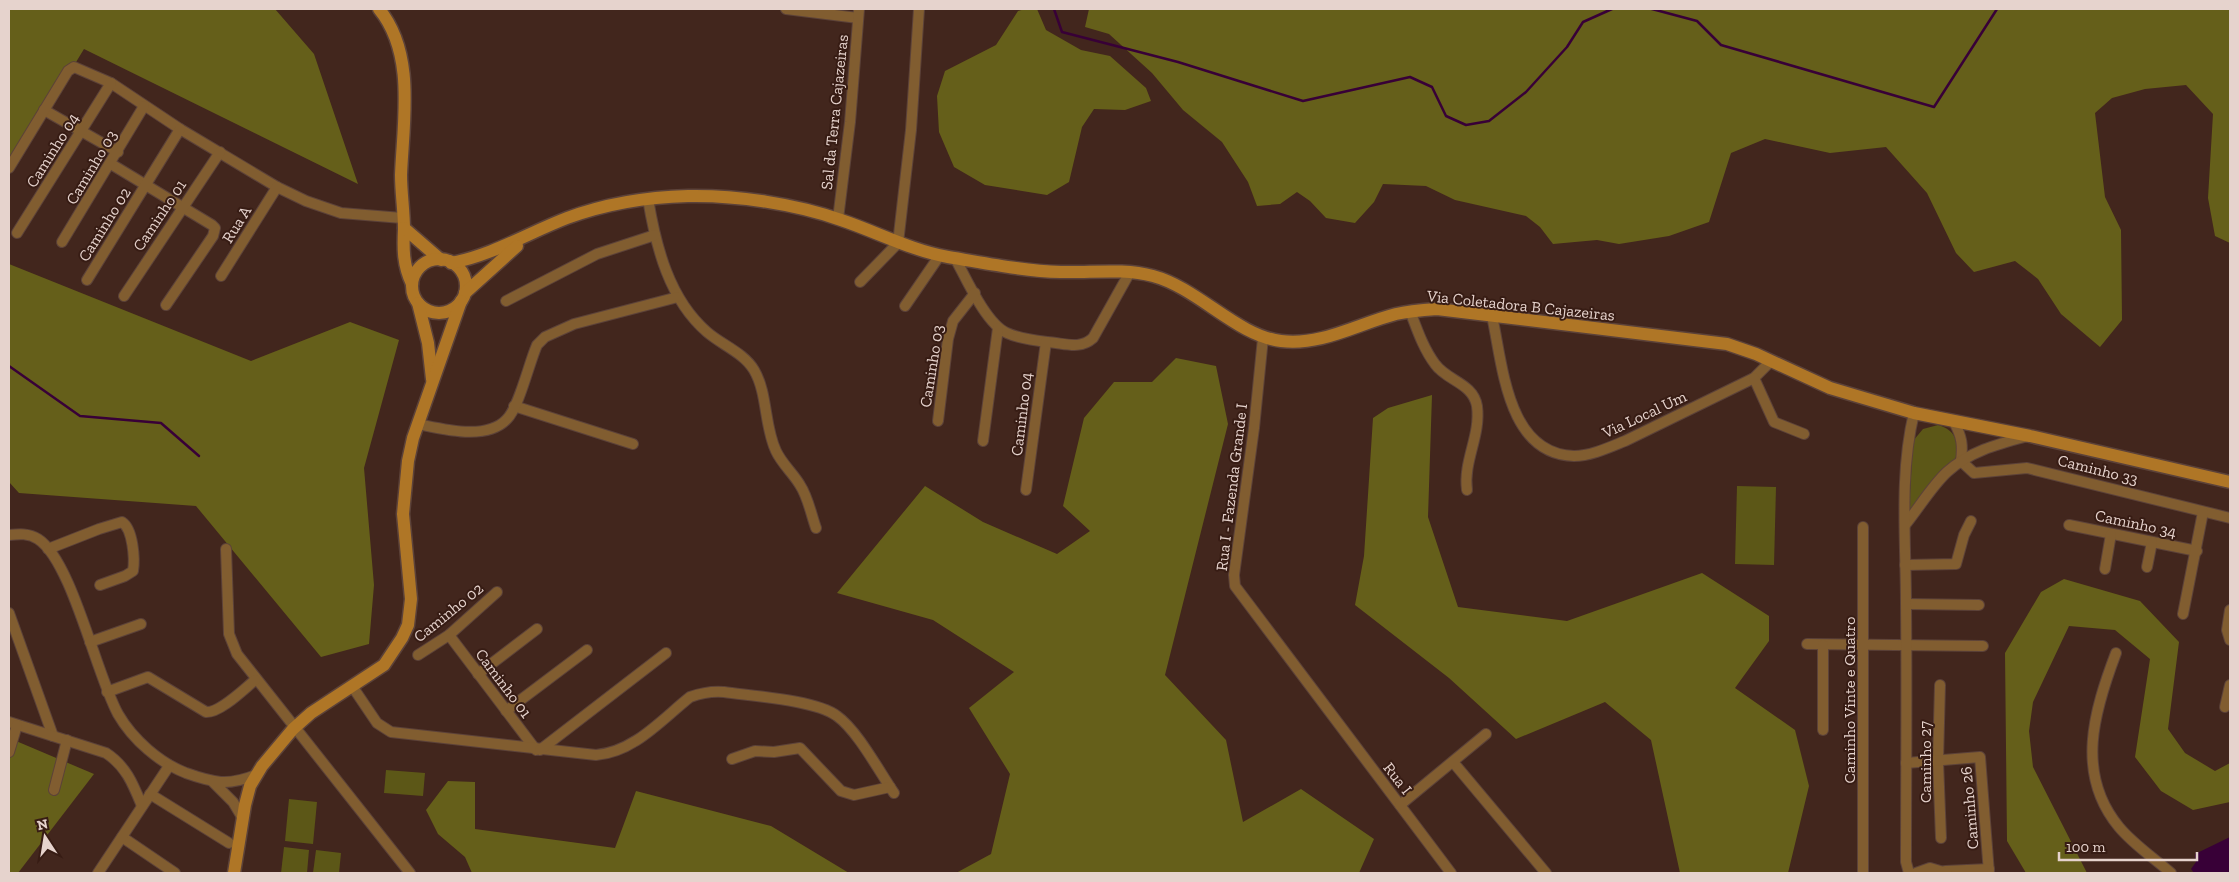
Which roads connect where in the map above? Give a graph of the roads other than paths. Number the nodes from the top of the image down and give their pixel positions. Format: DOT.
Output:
graph roads {
  1 [pos="379,9"];
  2 [pos="786,9"];
  3 [pos="919,9"];
  4 [pos="858,13"];
  5 [pos="111,83"];
  6 [pos="144,106"];
  7 [pos="44,110"];
  8 [pos="180,128"];
  9 [pos="81,132"];
  10 [pos="118,152"];
  11 [pos="220,152"];
  12 [pos="111,164"];
  13 [pos="9,168"];
  14 [pos="147,185"];
  15 [pos="277,187"];
  16 [pos="648,199"];
  17 [pos="184,206"];
  18 [pos="838,218"];
  19 [pos="403,223"];
  20 [pos="17,233"];
  21 [pos="655,235"];
  22 [pos="531,236"];
  23 [pos="62,242"];
  24 [pos="898,243"];
  25 [pos="940,255"];
  26 [pos="955,258"];
  27 [pos="446,261"];
  28 [pos="1130,272"];
  29 [pos="221,276"];
  30 [pos="87,280"];
  31 [pos="860,282"];
  32 [pos="412,284"];
  33 [pos="974,294"];
  34 [pos="124,296"];
  35 [pos="463,297"];
  36 [pos="678,297"];
  37 [pos="506,301"];
  38 [pos="418,303"];
  39 [pos="166,306"];
  40 [pos="904,306"];
  41 [pos="1410,311"];
  42 [pos="1492,316"];
  43 [pos="998,328"];
  44 [pos="1263,338"];
  45 [pos="1046,342"];
  46 [pos="1771,361"];
  47 [pos="1754,378"];
  48 [pos="433,382"];
  49 [pos="514,406"];
  50 [pos="1914,413"];
  51 [pos="938,421"];
  52 [pos="1954,422"];
  53 [pos="418,424"];
  54 [pos="1804,434"];
  55 [pos="2030,436"];
  56 [pos="983,441"];
  57 [pos="633,444"];
  58 [pos="1961,461"];
  59 [pos="2230,482"];
  60 [pos="1026,490"];
  61 [pos="1467,490"];
  62 [pos="2203,512"];
  63 [pos="2230,518"];
  64 [pos="1971,521"];
  65 [pos="1905,524"];
  66 [pos="2070,525"];
  67 [pos="1864,527"];
  68 [pos="816,528"];
  69 [pos="2111,534"];
  70 [pos="9,535"];
  71 [pos="2152,542"];
  72 [pos="48,549"];
  73 [pos="226,549"];
  74 [pos="2196,551"];
  75 [pos="1905,565"];
  76 [pos="2147,567"];
  77 [pos="2105,569"];
  78 [pos="100,585"];
  79 [pos="497,592"];
  80 [pos="1906,604"];
  81 [pos="1979,605"];
  82 [pos="2230,610"];
  83 [pos="9,613"];
  84 [pos="2183,614"];
  85 [pos="141,624"];
  86 [pos="537,629"];
  87 [pos="448,635"];
  88 [pos="2230,640"];
  89 [pos="90,642"];
  90 [pos="1807,644"];
  91 [pos="1823,644"];
  92 [pos="1864,645"];
  93 [pos="1983,646"];
  94 [pos="1906,647"];
  95 [pos="587,650"];
  96 [pos="2116,653"];
  97 [pos="666,654"];
  98 [pos="418,655"];
  99 [pos="478,674"];
  100 [pos="255,680"];
  101 [pos="1940,685"];
  102 [pos="2230,685"];
  103 [pos="352,686"];
  104 [pos="107,692"];
  105 [pos="1321,702"];
  106 [pos="2225,707"];
  107 [pos="506,711"];
  108 [pos="13,724"];
  109 [pos="294,729"];
  110 [pos="1823,730"];
  111 [pos="1486,734"];
  112 [pos="53,736"];
  113 [pos="67,740"];
  114 [pos="538,750"];
  115 [pos="9,752"];
  116 [pos="732,759"];
  117 [pos="1453,762"];
  118 [pos="1906,762"];
  119 [pos="1938,762"];
  120 [pos="169,766"];
  121 [pos="256,775"];
  122 [pos="213,782"];
  123 [pos="54,790"];
  124 [pos="150,794"];
  125 [pos="1400,804"];
  126 [pos="142,806"];
  127 [pos="242,817"];
  128 [pos="122,837"];
  129 [pos="1941,838"];
  130 [pos="229,844"];
  131 [pos="1989,871"];
  132 [pos="1946,872"];
  133 [pos="98,873"];
  134 [pos="175,873"];
  135 [pos="234,873"];
  136 [pos="410,873"];
  137 [pos="1451,873"];
  138 [pos="1546,873"];
  139 [pos="1863,873"];
  140 [pos="1909,873"];
  141 [pos="1916,873"];
  142 [pos="2171,873"];
  1 -- 19 [label="main road"];
  2 -- 4 [label="street"];
  3 -- 24 [label="street"];
  4 -- 18 [label="street, Sal da Terra Cajazeiras"];
  5 -- 6 [label="street"];
  5 -- 7 [label="street"];
  5 -- 9 [label="street, Caminho 04"];
  6 -- 8 [label="street"];
  6 -- 10 [label="street, Caminho 03"];
  7 -- 9 [label="street"];
  7 -- 13 [label="street"];
  8 -- 11 [label="street"];
  8 -- 14 [label="street, Caminho 02"];
  9 -- 10 [label="street"];
  9 -- 20 [label="street, Caminho 04"];
  10 -- 12 [label="street, Caminho 03"];
  11 -- 15 [label="street"];
  11 -- 17 [label="street, Caminho 01"];
  12 -- 14 [label="street"];
  12 -- 23 [label="street, Caminho 03"];
  14 -- 17 [label="street"];
  14 -- 30 [label="street, Caminho 02"];
  15 -- 19 [label="street"];
  15 -- 29 [label="street, Rua A"];
  16 -- 18 [label="main road, Via Coletadora B Cajazeiras"];
  16 -- 21 [label="street"];
  16 -- 22 [label="main road, Via Coletadora B Cajazeiras"];
  17 -- 34 [label="street, Caminho 01"];
  17 -- 39 [label="street"];
  18 -- 24 [label="main road, Via Coletadora B Cajazeiras"];
  19 -- 27 [label="main road"];
  19 -- 32 [label="main road"];
  21 -- 36 [label="street"];
  21 -- 37 [label="street"];
  22 -- 27 [label="main road, Via Coletadora B Cajazeiras"];
  22 -- 35 [label="main road, Via Coletadora B Cajazeiras"];
  24 -- 25 [label="main road, Via Coletadora B Cajazeiras"];
  24 -- 31 [label="street"];
  25 -- 26 [label="main road, Via Coletadora B Cajazeiras"];
  25 -- 40 [label="street"];
  26 -- 28 [label="main road, Via Coletadora B Cajazeiras"];
  26 -- 33 [label="street"];
  27 -- 32 [label="main road"];
  27 -- 35 [label="main road"];
  28 -- 44 [label="main road, Via Coletadora B Cajazeiras"];
  28 -- 45 [label="street"];
  32 -- 38 [label="main road"];
  33 -- 43 [label="street"];
  33 -- 51 [label="street, Caminho 03"];
  35 -- 38 [label="main road"];
  35 -- 48 [label="main road"];
  36 -- 49 [label="street"];
  36 -- 68 [label="street"];
  38 -- 48 [label="main road"];
  41 -- 42 [label="main road, Via Coletadora B Cajazeiras"];
  41 -- 44 [label="main road, Via Coletadora B Cajazeiras"];
  41 -- 61 [label="street"];
  42 -- 46 [label="main road, Via Coletadora B Cajazeiras"];
  42 -- 47 [label="street, Via Local Um"];
  43 -- 45 [label="street"];
  43 -- 56 [label="street, Caminho 04"];
  44 -- 105 [label="street, Rua I - Fazenda Grande I"];
  45 -- 60 [label="street, Caminho 04"];
  46 -- 47 [label="street, Via Local Um"];
  46 -- 50 [label="main road, Via Coletadora B Cajazeiras"];
  47 -- 54 [label="street"];
  48 -- 53 [label="main road"];
  49 -- 53 [label="street"];
  49 -- 57 [label="street"];
  50 -- 52 [label="main road, Via Coletadora B Cajazeiras"];
  50 -- 65 [label="street"];
  52 -- 55 [label="main road, Via Coletadora B Cajazeiras"];
  52 -- 58 [label="street"];
  53 -- 103 [label="main road"];
  55 -- 58 [label="street"];
  55 -- 59 [label="main road, Via Coletadora B Cajazeiras"];
  58 -- 62 [label="street, Caminho 33"];
  58 -- 65 [label="street"];
  62 -- 63 [label="street, Caminho 33"];
  62 -- 74 [label="street"];
  64 -- 75 [label="street"];
  65 -- 75 [label="street"];
  66 -- 69 [label="street, Caminho 34"];
  67 -- 92 [label="street, Caminho Vinte e Quatro"];
  69 -- 71 [label="street, Caminho 34"];
  69 -- 77 [label="street"];
  70 -- 72 [label="street"];
  71 -- 74 [label="street, Caminho 34"];
  71 -- 76 [label="street"];
  72 -- 78 [label="street"];
  72 -- 89 [label="street"];
  73 -- 100 [label="street"];
  74 -- 84 [label="street"];
  75 -- 80 [label="street"];
  79 -- 87 [label="street, Caminho 02"];
  80 -- 81 [label="street"];
  80 -- 94 [label="street"];
  82 -- 88 [label="street"];
  83 -- 112 [label="street"];
  85 -- 89 [label="street"];
  86 -- 99 [label="street"];
  87 -- 98 [label="street, Caminho 02"];
  87 -- 99 [label="street, Caminho 01"];
  89 -- 104 [label="street"];
  90 -- 91 [label="street"];
  91 -- 92 [label="street"];
  91 -- 110 [label="street"];
  92 -- 94 [label="street"];
  92 -- 139 [label="street, Caminho Vinte e Quatro"];
  93 -- 94 [label="street"];
  94 -- 118 [label="street"];
  95 -- 107 [label="street"];
  96 -- 142 [label="street"];
  97 -- 114 [label="street"];
  99 -- 107 [label="street, Caminho 01"];
  100 -- 104 [label="street"];
  100 -- 109 [label="street"];
  101 -- 119 [label="street, Caminho 27"];
  102 -- 106 [label="street"];
  103 -- 109 [label="main road"];
  103 -- 114 [label="street"];
  104 -- 120 [label="street"];
  105 -- 125 [label="street, Rua I"];
  107 -- 114 [label="street, Caminho 01"];
  108 -- 112 [label="street"];
  108 -- 115 [label="street"];
  109 -- 121 [label="main road"];
  109 -- 136 [label="street"];
  111 -- 117 [label="street"];
  112 -- 113 [label="street"];
  113 -- 123 [label="street"];
  113 -- 126 [label="street"];
  114 -- 116 [label="street"];
  117 -- 125 [label="street"];
  117 -- 138 [label="street"];
  118 -- 119 [label="street, Caminho 26"];
  118 -- 140 [label="street"];
  119 -- 129 [label="street, Caminho 27"];
  119 -- 131 [label="street, Caminho 26"];
  120 -- 122 [label="street"];
  120 -- 124 [label="street"];
  121 -- 122 [label="street"];
  121 -- 127 [label="main road"];
  122 -- 127 [label="street"];
  124 -- 126 [label="street"];
  124 -- 130 [label="street"];
  125 -- 137 [label="street, Rua I"];
  126 -- 128 [label="street"];
  127 -- 135 [label="main road"];
  128 -- 133 [label="street"];
  128 -- 134 [label="street"];
  131 -- 132 [label="street"];
  132 -- 141 [label="street"];
}
